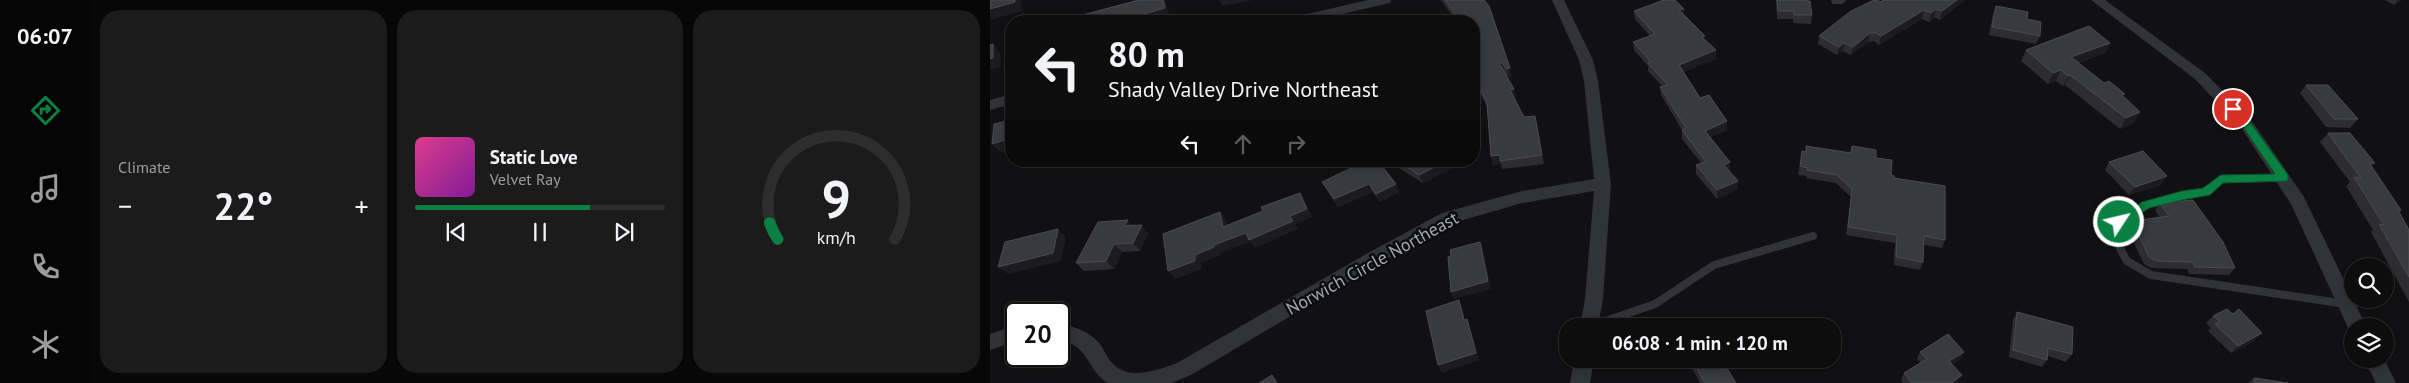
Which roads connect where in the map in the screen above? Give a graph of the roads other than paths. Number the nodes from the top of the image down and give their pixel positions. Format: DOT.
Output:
graph roads {
  1 [pos="1385,0"];
  2 [pos="1558,0"];
  3 [pos="2097,0"];
  4 [pos="1321,15"];
  5 [pos="1005,101"];
  6 [pos="990,105"];
  7 [pos="2284,178"];
  8 [pos="1603,184"];
  9 [pos="1813,236"];
  10 [pos="2344,300"];
  11 [pos="2344,304"];
  12 [pos="1591,318"];
  13 [pos="1614,318"];
  14 [pos="1070,334"];
  15 [pos="1005,337"];
  16 [pos="990,342"];
  17 [pos="1582,368"];
  18 [pos="2378,368"];
  19 [pos="1155,382"];
  20 [pos="1580,383"];
  21 [pos="2386,383"];
  1 -- 4 [label="street"];
  2 -- 8 [label="street"];
  3 -- 7 [label="street"];
  5 -- 6 [label="street"];
  7 -- 10 [label="street"];
  7 -- 11 [label="lane"];
  8 -- 12 [label="street"];
  8 -- 19 [label="street, Norwich Circle Northeast"];
  9 -- 13 [label="lane"];
  14 -- 19 [label="street, Norwich Circle Northeast"];
  15 -- 16 [label="street"];
  17 -- 20 [label="street"];
  18 -- 21 [label="street"];
}
